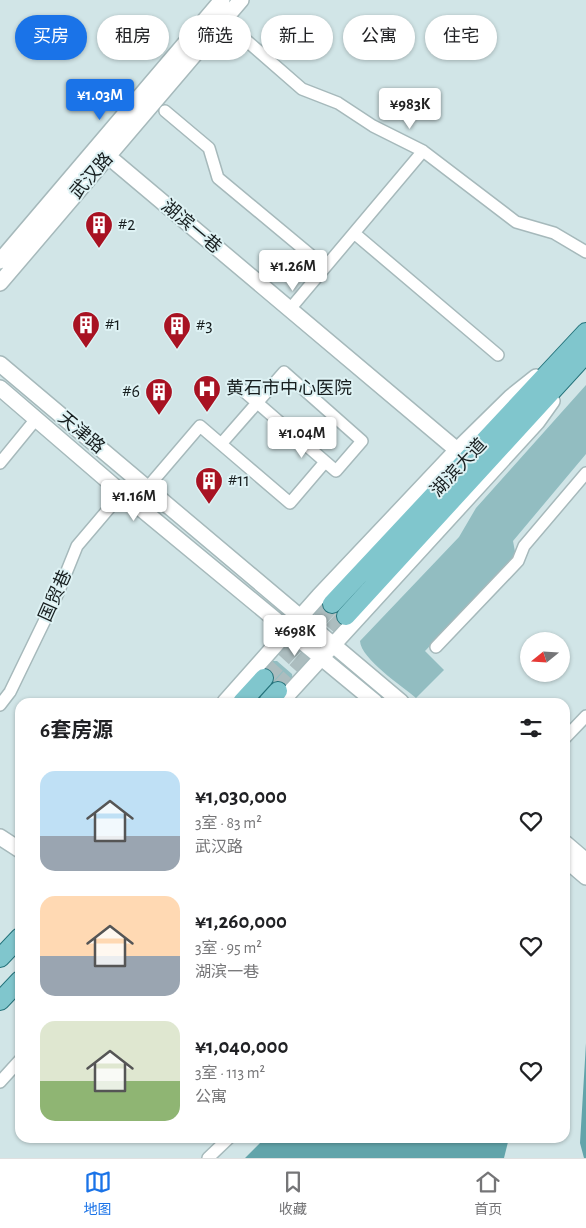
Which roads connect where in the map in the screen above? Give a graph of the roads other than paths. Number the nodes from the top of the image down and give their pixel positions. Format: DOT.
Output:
graph roads {
  1 [pos="222,0"];
  2 [pos="241,0"];
  3 [pos="229,15"];
  4 [pos="251,45"];
  5 [pos="191,60"];
  6 [pos="165,111"];
  7 [pos="424,151"];
  8 [pos="109,157"];
  9 [pos="354,233"];
  10 [pos="586,252"];
  11 [pos="0,261"];
  12 [pos="325,267"];
  13 [pos="0,283"];
  14 [pos="290,310"];
  15 [pos="586,332"];
  16 [pos="498,355"];
  17 [pos="577,357"];
  18 [pos="0,364"];
  19 [pos="239,387"];
  20 [pos="0,388"];
  21 [pos="256,403"];
  22 [pos="36,419"];
  23 [pos="221,444"];
  24 [pos="458,450"];
  25 [pos="325,462"];
  26 [pos="0,463"];
  27 [pos="586,473"];
  28 [pos="146,488"];
  29 [pos="122,493"];
  30 [pos="332,604"];
  31 [pos="346,616"];
  32 [pos="300,619"];
  33 [pos="288,632"];
  34 [pos="332,646"];
  35 [pos="436,647"];
  36 [pos="321,658"];
  37 [pos="264,678"];
  38 [pos="229,698"];
  39 [pos="246,698"];
  40 [pos="276,698"];
  41 [pos="370,698"];
  42 [pos="396,698"];
  43 [pos="0,705"];
  44 [pos="586,716"];
  45 [pos="570,733"];
  46 [pos="0,837"];
  47 [pos="15,847"];
  48 [pos="570,847"];
  49 [pos="586,861"];
  50 [pos="570,863"];
  51 [pos="586,877"];
  52 [pos="15,942"];
  53 [pos="0,958"];
  54 [pos="15,985"];
  55 [pos="0,1001"];
  56 [pos="15,1066"];
  57 [pos="0,1082"];
  58 [pos="224,1143"];
  59 [pos="208,1158"];
  1 -- 11 [label="main road, 武汉路"];
  2 -- 3 [label="main road, 武汉路"];
  4 -- 7 [label="street"];
  5 -- 8 [label="main road, 武汉路"];
  6 -- 12 [label="street"];
  7 -- 9 [label="street"];
  7 -- 10 [label="street"];
  8 -- 13 [label="main road, 武汉路"];
  8 -- 14 [label="main road, 湖滨一巷"];
  9 -- 12 [label="street"];
  9 -- 16 [label="street"];
  12 -- 14 [label="street"];
  14 -- 24 [label="main road, 湖滨一巷"];
  15 -- 17 [label="main road, 湖滨大道"];
  17 -- 24 [label="main road"];
  17 -- 30 [label="main road, 湖滨大道"];
  17 -- 31 [label="main road, 湖滨大道"];
  17 -- 34 [label="main road"];
  18 -- 28 [label="main road, 天津路"];
  19 -- 21 [label="street"];
  20 -- 22 [label="main road, 天津路"];
  21 -- 23 [label="street"];
  21 -- 25 [label="street"];
  21 -- 25 [label="street"];
  22 -- 26 [label="street"];
  22 -- 29 [label="main road, 天津路"];
  23 -- 25 [label="street"];
  23 -- 28 [label="street"];
  24 -- 32 [label="main road"];
  27 -- 35 [label="street"];
  28 -- 32 [label="main road, 天津路"];
  29 -- 33 [label="main road, 天津路"];
  29 -- 43 [label="street, 国贸巷"];
  32 -- 33 [label="main road"];
  32 -- 34 [label="main road, 天津路"];
  33 -- 36 [label="main road, 天津路"];
  33 -- 38 [label="main road"];
  34 -- 36 [label="main road"];
  34 -- 42 [label="main road, 天津路"];
  36 -- 40 [label="main road"];
  36 -- 41 [label="main road, 天津路"];
  37 -- 39 [label="main road"];
  44 -- 45 [label="street"];
  46 -- 47 [label="main road"];
  48 -- 49 [label="main road"];
  50 -- 51 [label="main road"];
  52 -- 53 [label="main road"];
  54 -- 55 [label="main road"];
  56 -- 57 [label="street"];
  58 -- 59 [label="street"];
}
